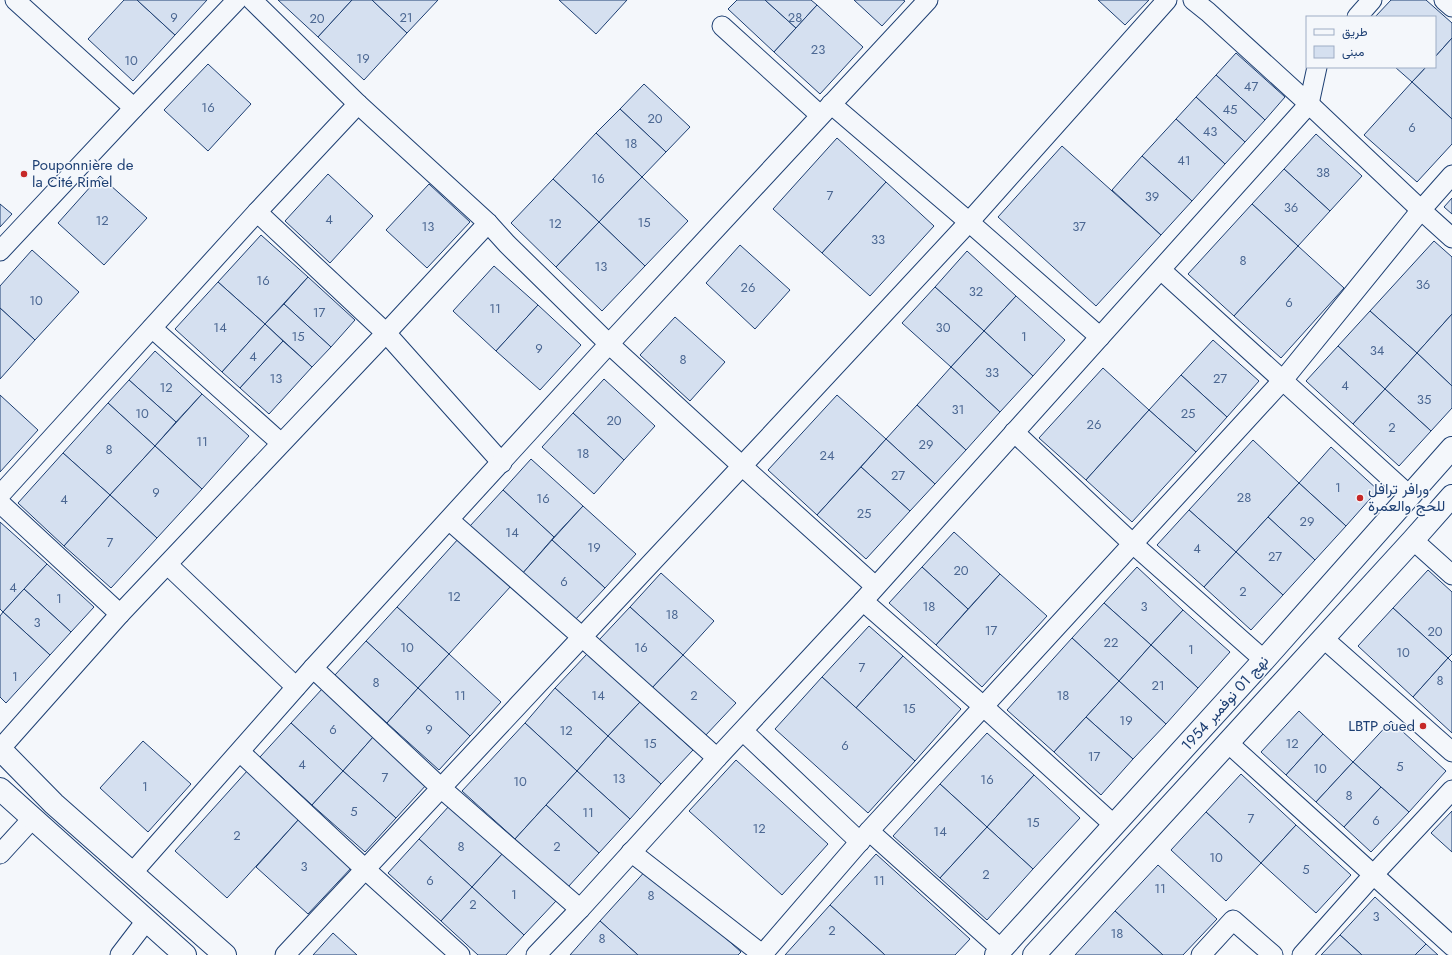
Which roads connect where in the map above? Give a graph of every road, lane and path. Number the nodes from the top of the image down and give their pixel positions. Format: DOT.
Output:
graph roads {
  1 [pos="15,0"];
  2 [pos="237,0"];
  3 [pos="252,0"];
  4 [pos="928,0"];
  5 [pos="1167,0"];
  6 [pos="1193,0"];
  7 [pos="1372,0"];
  8 [pos="1444,0"];
  9 [pos="1452,7"];
  10 [pos="1358,16"];
  11 [pos="722,26"];
  12 [pos="1317,68"];
  13 [pos="358,104"];
  14 [pos="1309,104"];
  15 [pos="134,108"];
  16 [pos="826,110"];
  17 [pos="1452,175"];
  18 [pos="1421,210"];
  19 [pos="257,212"];
  20 [pos="969,222"];
  21 [pos="488,223"];
  22 [pos="1452,238"];
  23 [pos="0,251"];
  24 [pos="1161,270"];
  25 [pos="152,328"];
  26 [pos="386,333"];
  27 [pos="1100,338"];
  28 [pos="609,344"];
  29 [pos="1284,380"];
  30 [pos="1014,432"];
  31 [pos="281,443"];
  32 [pos="1452,448"];
  33 [pos="502,463"];
  34 [pos="742,466"];
  35 [pos="0,495"];
  36 [pos="1410,496"];
  37 [pos="1452,496"];
  38 [pos="0,503"];
  39 [pos="449,520"];
  40 [pos="1413,540"];
  41 [pos="1133,544"];
  42 [pos="168,565"];
  43 [pos="1452,575"];
  44 [pos="876,586"];
  45 [pos="863,601"];
  46 [pos="120,614"];
  47 [pos="582,637"];
  48 [pos="1323,638"];
  49 [pos="1264,660"];
  50 [pos="313,668"];
  51 [pos="296,687"];
  52 [pos="984,707"];
  53 [pos="742,731"];
  54 [pos="1227,742"];
  55 [pos="0,749"];
  56 [pos="240,752"];
  57 [pos="1452,752"];
  58 [pos="717,758"];
  59 [pos="441,788"];
  60 [pos="0,789"];
  61 [pos="1452,790"];
  62 [pos="32,819"];
  63 [pos="1114,825"];
  64 [pos="865,837"];
  65 [pos="631,852"];
  66 [pos="0,854"];
  67 [pos="366,870"];
  68 [pos="133,872"];
  69 [pos="1374,874"];
  70 [pos="580,909"];
  71 [pos="146,921"];
  72 [pos="1452,946"];
  73 [pos="999,952"];
  74 [pos="1037,954"];
  75 [pos="120,955"];
  76 [pos="185,955"];
  77 [pos="225,955"];
  78 [pos="285,955"];
  79 [pos="460,955"];
  80 [pos="536,955"];
  81 [pos="762,955"];
  82 [pos="1201,955"];
  83 [pos="1273,955"];
  84 [pos="1302,955"];
  1 -- 15 [label="street"];
  2 -- 15 [label="street"];
  3 -- 13 [label="street"];
  4 -- 16 [label="street"];
  5 -- 20 [label="street"];
  6 -- 14 [label="street"];
  7 -- 10 [label="street"];
  8 -- 9 [label="street"];
  11 -- 16 [label="street"];
  12 -- 14 [label="street"];
  13 -- 19 [label="street"];
  13 -- 21 [label="street"];
  14 -- 18 [label="street"];
  14 -- 24 [label="street"];
  15 -- 23 [label="street"];
  16 -- 20 [label="street"];
  16 -- 28 [label="street"];
  17 -- 18 [label="street"];
  18 -- 22 [label="street"];
  18 -- 29 [label="street"];
  19 -- 25 [label="street"];
  19 -- 26 [label="street"];
  20 -- 27 [label="street"];
  20 -- 34 [label="street"];
  21 -- 26 [label="street"];
  21 -- 28 [label="street"];
  24 -- 27 [label="street"];
  24 -- 29 [label="street"];
  25 -- 31 [label="street"];
  25 -- 35 [label="street"];
  26 -- 31 [label="street"];
  26 -- 33 [label="street"];
  27 -- 30 [label="street"];
  28 -- 33 [label="street"];
  28 -- 34 [label="street"];
  29 -- 36 [label="street"];
  29 -- 41 [label="street"];
  30 -- 41 [label="street"];
  30 -- 44 [label="street"];
  31 -- 42 [label="street"];
  32 -- 36 [label="main road, نهج 01 نوفمبر 1954"];
  33 -- 39 [label="street"];
  34 -- 44 [label="street"];
  34 -- 47 [label="street"];
  36 -- 49 [label="main road, نهج 01 نوفمبر 1954"];
  37 -- 40 [label="main road, نهج 01 نوفمبر 1954"];
  38 -- 46 [label="street"];
  39 -- 47 [label="street"];
  39 -- 50 [label="street"];
  40 -- 43 [label="street"];
  40 -- 48 [label="main road, نهج 01 نوفمبر 1954"];
  41 -- 49 [label="street"];
  41 -- 52 [label="street"];
  42 -- 46 [label="street"];
  42 -- 51 [label="street"];
  44 -- 45 [label="street"];
  45 -- 52 [label="street"];
  45 -- 53 [label="street"];
  46 -- 55 [label="street"];
  47 -- 58 [label="street"];
  47 -- 59 [label="street"];
  48 -- 54 [label="main road, نهج 01 نوفمبر 1954"];
  48 -- 57 [label="street"];
  49 -- 63 [label="main road, نهج 01 نوفمبر 1954"];
  50 -- 51 [label="street"];
  50 -- 59 [label="street"];
  51 -- 56 [label="street"];
  52 -- 63 [label="street"];
  52 -- 64 [label="street"];
  53 -- 58 [label="street"];
  53 -- 64 [label="street"];
  54 -- 69 [label="street"];
  54 -- 74 [label="main road, نهج 01 نوفمبر 1954"];
  55 -- 68 [label="main road"];
  56 -- 67 [label="street"];
  56 -- 68 [label="street"];
  58 -- 65 [label="street"];
  59 -- 67 [label="street"];
  59 -- 70 [label="street"];
  60 -- 62 [label="main road"];
  61 -- 69 [label="street"];
  62 -- 66 [label="street"];
  62 -- 71 [label="main road"];
  63 -- 73 [label="main road, نهج 01 نوفمبر 1954"];
  64 -- 73 [label="street"];
  64 -- 81 [label="street"];
  65 -- 70 [label="street"];
  65 -- 81 [label="street"];
  67 -- 78 [label="street"];
  67 -- 79 [label="street"];
  68 -- 77 [label="main road"];
  69 -- 72 [label="street"];
  69 -- 84 [label="street"];
  70 -- 80 [label="street"];
  71 -- 75 [label="street"];
  71 -- 76 [label="main road"];
  82 -- 83 [label="street"];
}
